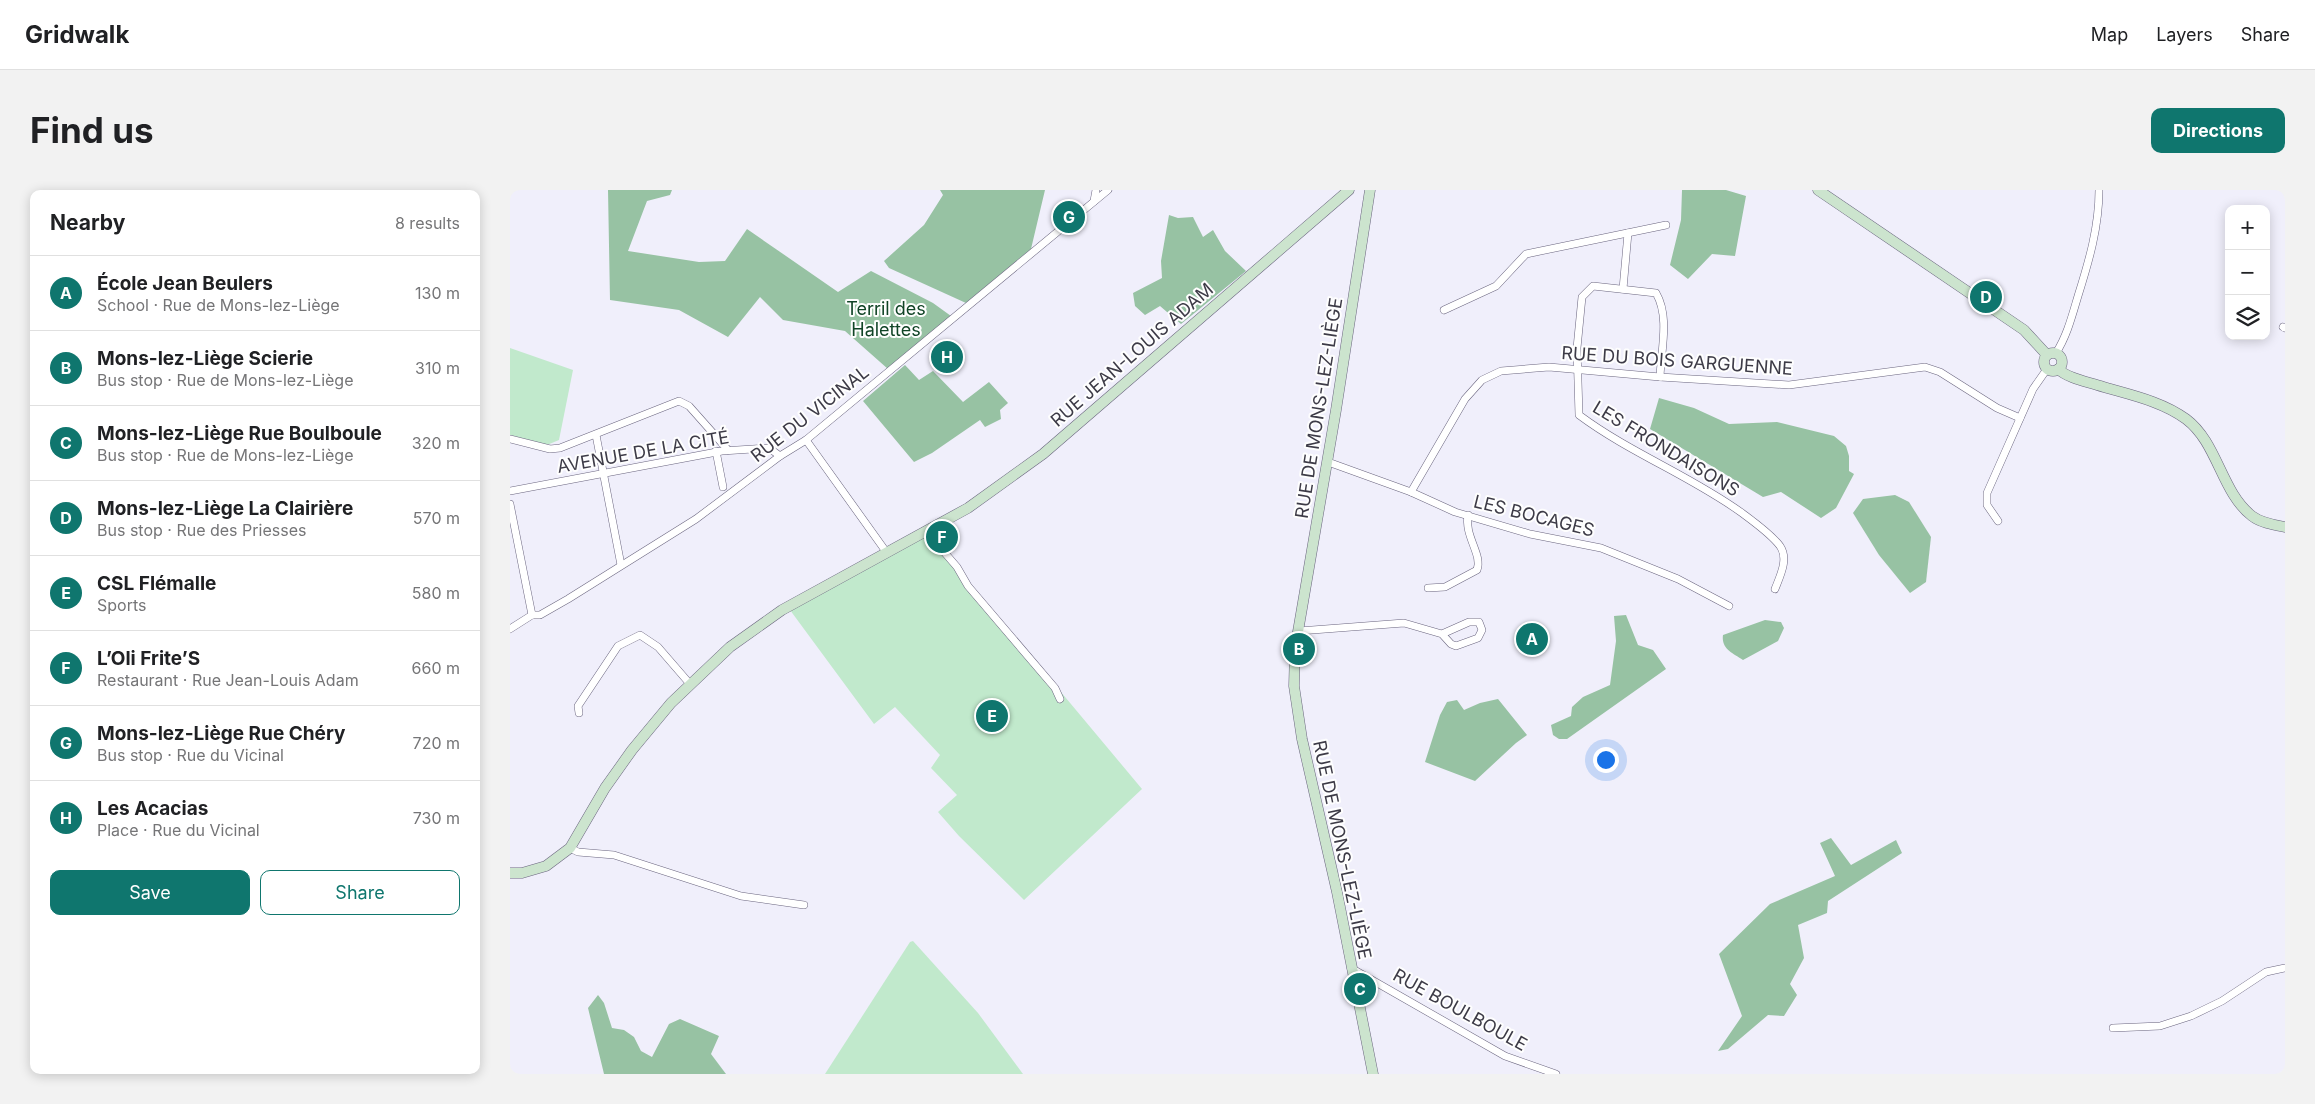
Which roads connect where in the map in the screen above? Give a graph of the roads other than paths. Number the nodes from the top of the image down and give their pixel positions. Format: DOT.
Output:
graph roads {
  1 [pos="1096,190"];
  2 [pos="1108,190"];
  3 [pos="1349,190"];
  4 [pos="1370,190"];
  5 [pos="1818,190"];
  6 [pos="2099,190"];
  7 [pos="1094,201"];
  8 [pos="1666,225"];
  9 [pos="1628,233"];
  10 [pos="1623,289"];
  11 [pos="1444,310"];
  12 [pos="2051,354"];
  13 [pos="2047,368"];
  14 [pos="2058,369"];
  15 [pos="1577,370"];
  16 [pos="1660,377"];
  17 [pos="2020,418"];
  18 [pos="596,435"];
  19 [pos="510,439"];
  20 [pos="806,440"];
  21 [pos="728,450"];
  22 [pos="716,451"];
  23 [pos="780,456"];
  24 [pos="1328,462"];
  25 [pos="603,474"];
  26 [pos="723,487"];
  27 [pos="510,492"];
  28 [pos="1411,492"];
  29 [pos="510,504"];
  30 [pos="1468,515"];
  31 [pos="1998,521"];
  32 [pos="2285,527"];
  33 [pos="926,531"];
  34 [pos="887,553"];
  35 [pos="621,565"];
  36 [pos="1428,588"];
  37 [pos="1775,590"];
  38 [pos="1729,606"];
  39 [pos="532,615"];
  40 [pos="510,628"];
  41 [pos="1299,631"];
  42 [pos="1442,634"];
  43 [pos="690,684"];
  44 [pos="1060,699"];
  45 [pos="579,713"];
  46 [pos="570,848"];
  47 [pos="510,873"];
  48 [pos="804,905"];
  49 [pos="1351,968"];
  50 [pos="2285,968"];
  51 [pos="2113,1028"];
  52 [pos="1373,1074"];
  53 [pos="1556,1074"];
  1 -- 7 [label="street"];
  2 -- 7 [label="street, RUE DU VICINAL"];
  3 -- 33 [label="street, RUE JEAN-LOUIS ADAM"];
  4 -- 24 [label="street, RUE DE MONS-LEZ-LIÈGE"];
  5 -- 12 [label="street"];
  6 -- 12 [label="street"];
  7 -- 20 [label="street, RUE DU VICINAL"];
  8 -- 9 [label="street"];
  9 -- 10 [label="street"];
  9 -- 11 [label="street"];
  10 -- 15 [label="street, LES FRONDAISONS"];
  10 -- 16 [label="street, LES FRONDAISONS"];
  12 -- 13 [label="street"];
  12 -- 14 [label="street"];
  13 -- 14 [label="street"];
  13 -- 17 [label="street"];
  14 -- 32 [label="street"];
  15 -- 16 [label="street, RUE DU BOIS GARGUENNE"];
  15 -- 28 [label="street, RUE DU BOIS GARGUENNE"];
  15 -- 37 [label="street, LES FRONDAISONS"];
  16 -- 17 [label="street, RUE DU BOIS GARGUENNE"];
  17 -- 31 [label="street"];
  18 -- 19 [label="street"];
  18 -- 21 [label="street"];
  18 -- 25 [label="street"];
  20 -- 23 [label="street, RUE DU VICINAL"];
  20 -- 34 [label="street"];
  21 -- 22 [label="street, AVENUE DE LA CITÉ"];
  21 -- 23 [label="street, AVENUE DE LA CITÉ"];
  22 -- 25 [label="street, AVENUE DE LA CITÉ"];
  22 -- 26 [label="street"];
  23 -- 35 [label="street, RUE DU VICINAL"];
  24 -- 28 [label="street, LES BOCAGES"];
  24 -- 41 [label="street, RUE DE MONS-LEZ-LIÈGE"];
  25 -- 27 [label="street, AVENUE DE LA CITÉ"];
  25 -- 35 [label="street"];
  28 -- 30 [label="street, LES BOCAGES"];
  29 -- 39 [label="street"];
  30 -- 36 [label="street"];
  30 -- 38 [label="street, LES BOCAGES"];
  33 -- 34 [label="street, RUE JEAN-LOUIS ADAM"];
  33 -- 44 [label="street"];
  34 -- 43 [label="street, RUE JEAN-LOUIS ADAM"];
  35 -- 39 [label="street, RUE DU VICINAL"];
  39 -- 40 [label="street, RUE DU VICINAL"];
  41 -- 42 [label="street"];
  41 -- 49 [label="street, RUE DE MONS-LEZ-LIÈGE"];
  42 -- 42 [label="street"];
  43 -- 45 [label="street"];
  43 -- 46 [label="street, RUE JEAN-LOUIS ADAM"];
  46 -- 47 [label="street, RUE JEAN-LOUIS ADAM"];
  46 -- 48 [label="street"];
  49 -- 52 [label="street, RUE DE MONS-LEZ-LIÈGE"];
  49 -- 53 [label="street, RUE BOULBOULE"];
  50 -- 51 [label="street"];
}
